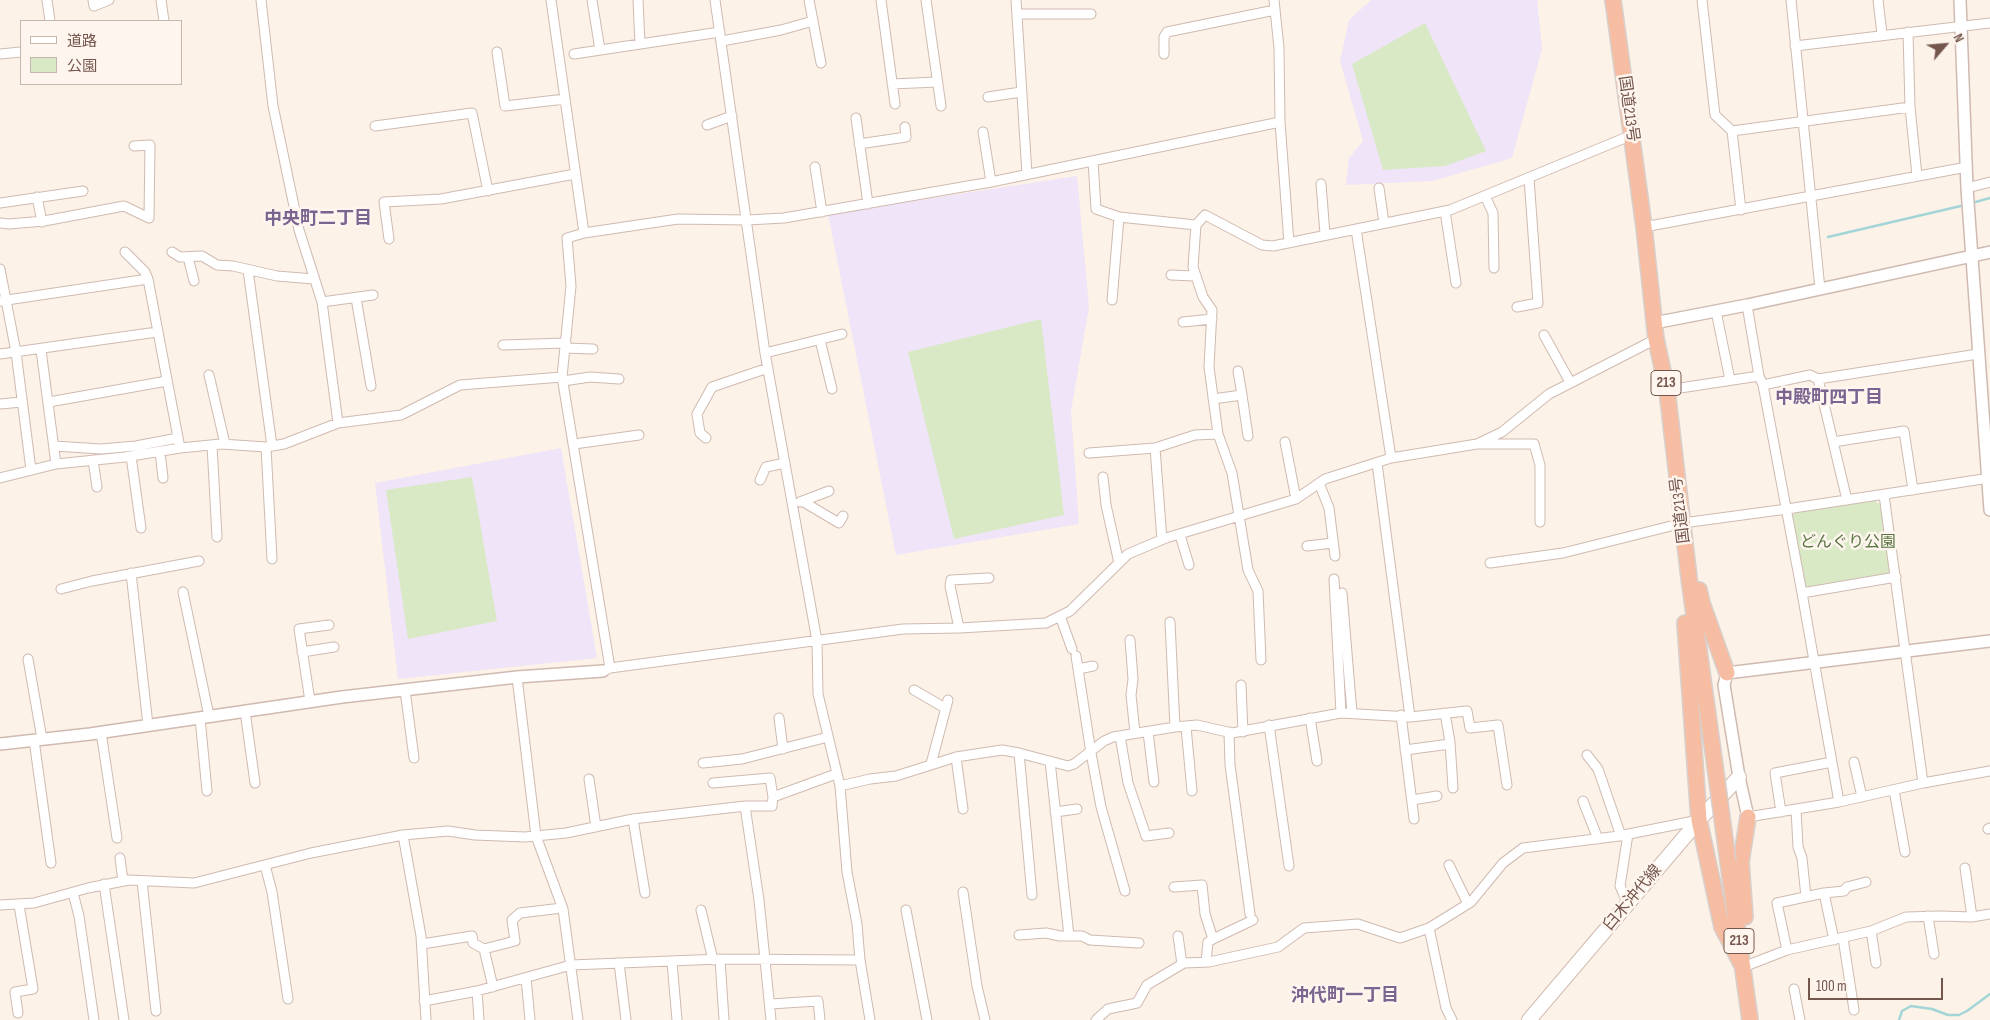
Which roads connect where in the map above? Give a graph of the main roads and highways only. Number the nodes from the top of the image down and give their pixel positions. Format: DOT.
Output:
graph roads {
  1 [pos="1613,0"];
  2 [pos="1683,523"];
  3 [pos="1689,578"];
  4 [pos="1727,673"];
  5 [pos="1739,778"];
  6 [pos="1748,817"];
  7 [pos="1699,820"];
  8 [pos="1743,967"];
  9 [pos="1529,1020"];
  10 [pos="1750,1020"];
  1 -- 2 [label="highway, 国道213号 / 213"];
  2 -- 3 [label="highway, 国道213号 / 213"];
  2 -- 4 [label="highway"];
  3 -- 7 [label="highway"];
  3 -- 8 [label="highway, 国道213号 / 213, bridge"];
  5 -- 7 [label="main road, 臼木沖代線"];
  6 -- 8 [label="highway"];
  7 -- 8 [label="highway"];
  7 -- 9 [label="main road, 臼木沖代線"];
  8 -- 10 [label="highway, 国道213号 / 213"];
}
